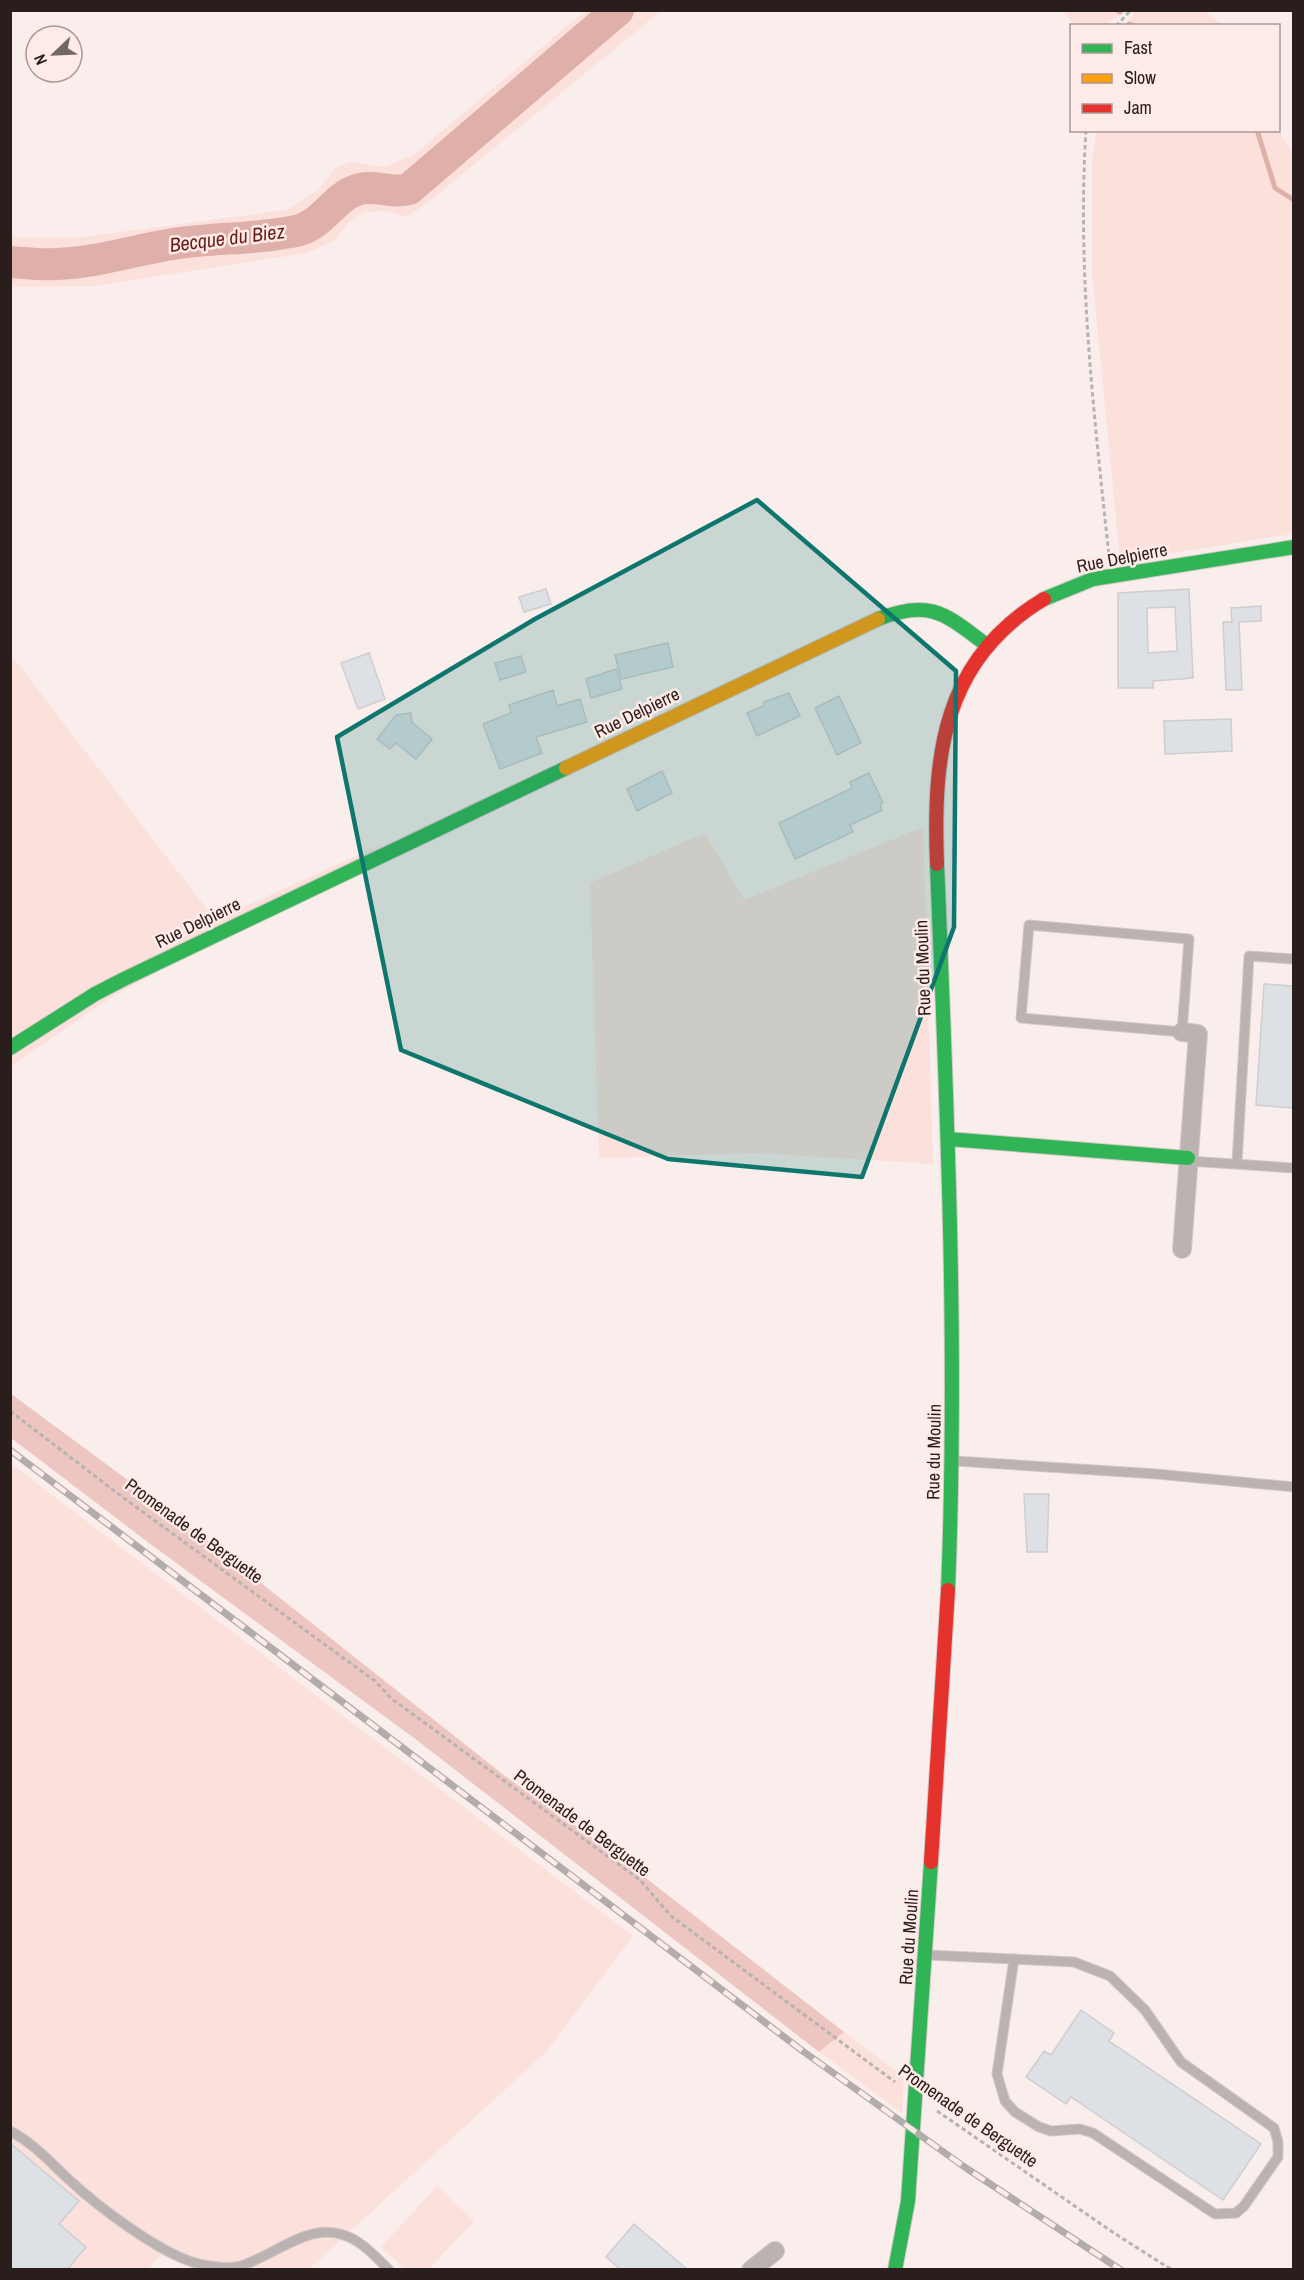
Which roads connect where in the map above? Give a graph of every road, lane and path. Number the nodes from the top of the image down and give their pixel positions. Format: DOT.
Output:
graph roads {
  1 [pos="1131,10"];
  2 [pos="1118,24"];
  3 [pos="1086,132"];
  4 [pos="1293,547"];
  5 [pos="1111,576"];
  6 [pos="988,646"];
  7 [pos="1293,958"];
  8 [pos="1182,1032"];
  9 [pos="10,1048"];
  10 [pos="948,1139"];
  11 [pos="1188,1160"];
  12 [pos="1237,1163"];
  13 [pos="1293,1168"];
  14 [pos="1182,1249"];
  15 [pos="10,1411"];
  16 [pos="952,1461"];
  17 [pos="1293,1487"];
  18 [pos="926,1955"];
  19 [pos="1014,1959"];
  20 [pos="916,2096"];
  21 [pos="10,2131"];
  22 [pos="775,2251"];
  23 [pos="388,2270"];
  24 [pos="751,2270"];
  25 [pos="895,2270"];
  26 [pos="1172,2270"];
  1 -- 2 [label="path"];
  3 -- 5 [label="path"];
  4 -- 5 [label="street, Rue Delpierre"];
  5 -- 6 [label="street, Rue Delpierre"];
  6 -- 9 [label="street, Rue Delpierre"];
  6 -- 10 [label="street, Rue du Moulin"];
  7 -- 12 [label="lane"];
  8 -- 8 [label="lane"];
  8 -- 11 [label="street"];
  10 -- 11 [label="street"];
  10 -- 16 [label="street, Rue du Moulin"];
  11 -- 12 [label="lane"];
  11 -- 14 [label="street"];
  12 -- 13 [label="lane"];
  15 -- 20 [label="path, Promenade de Berguette"];
  16 -- 17 [label="lane"];
  16 -- 18 [label="street, Rue du Moulin"];
  18 -- 19 [label="lane"];
  18 -- 20 [label="street, Rue du Moulin"];
  19 -- 19 [label="lane"];
  20 -- 25 [label="street, Rue du Moulin"];
  20 -- 26 [label="path, Promenade de Berguette"];
  21 -- 23 [label="lane"];
  22 -- 24 [label="street"];
}
